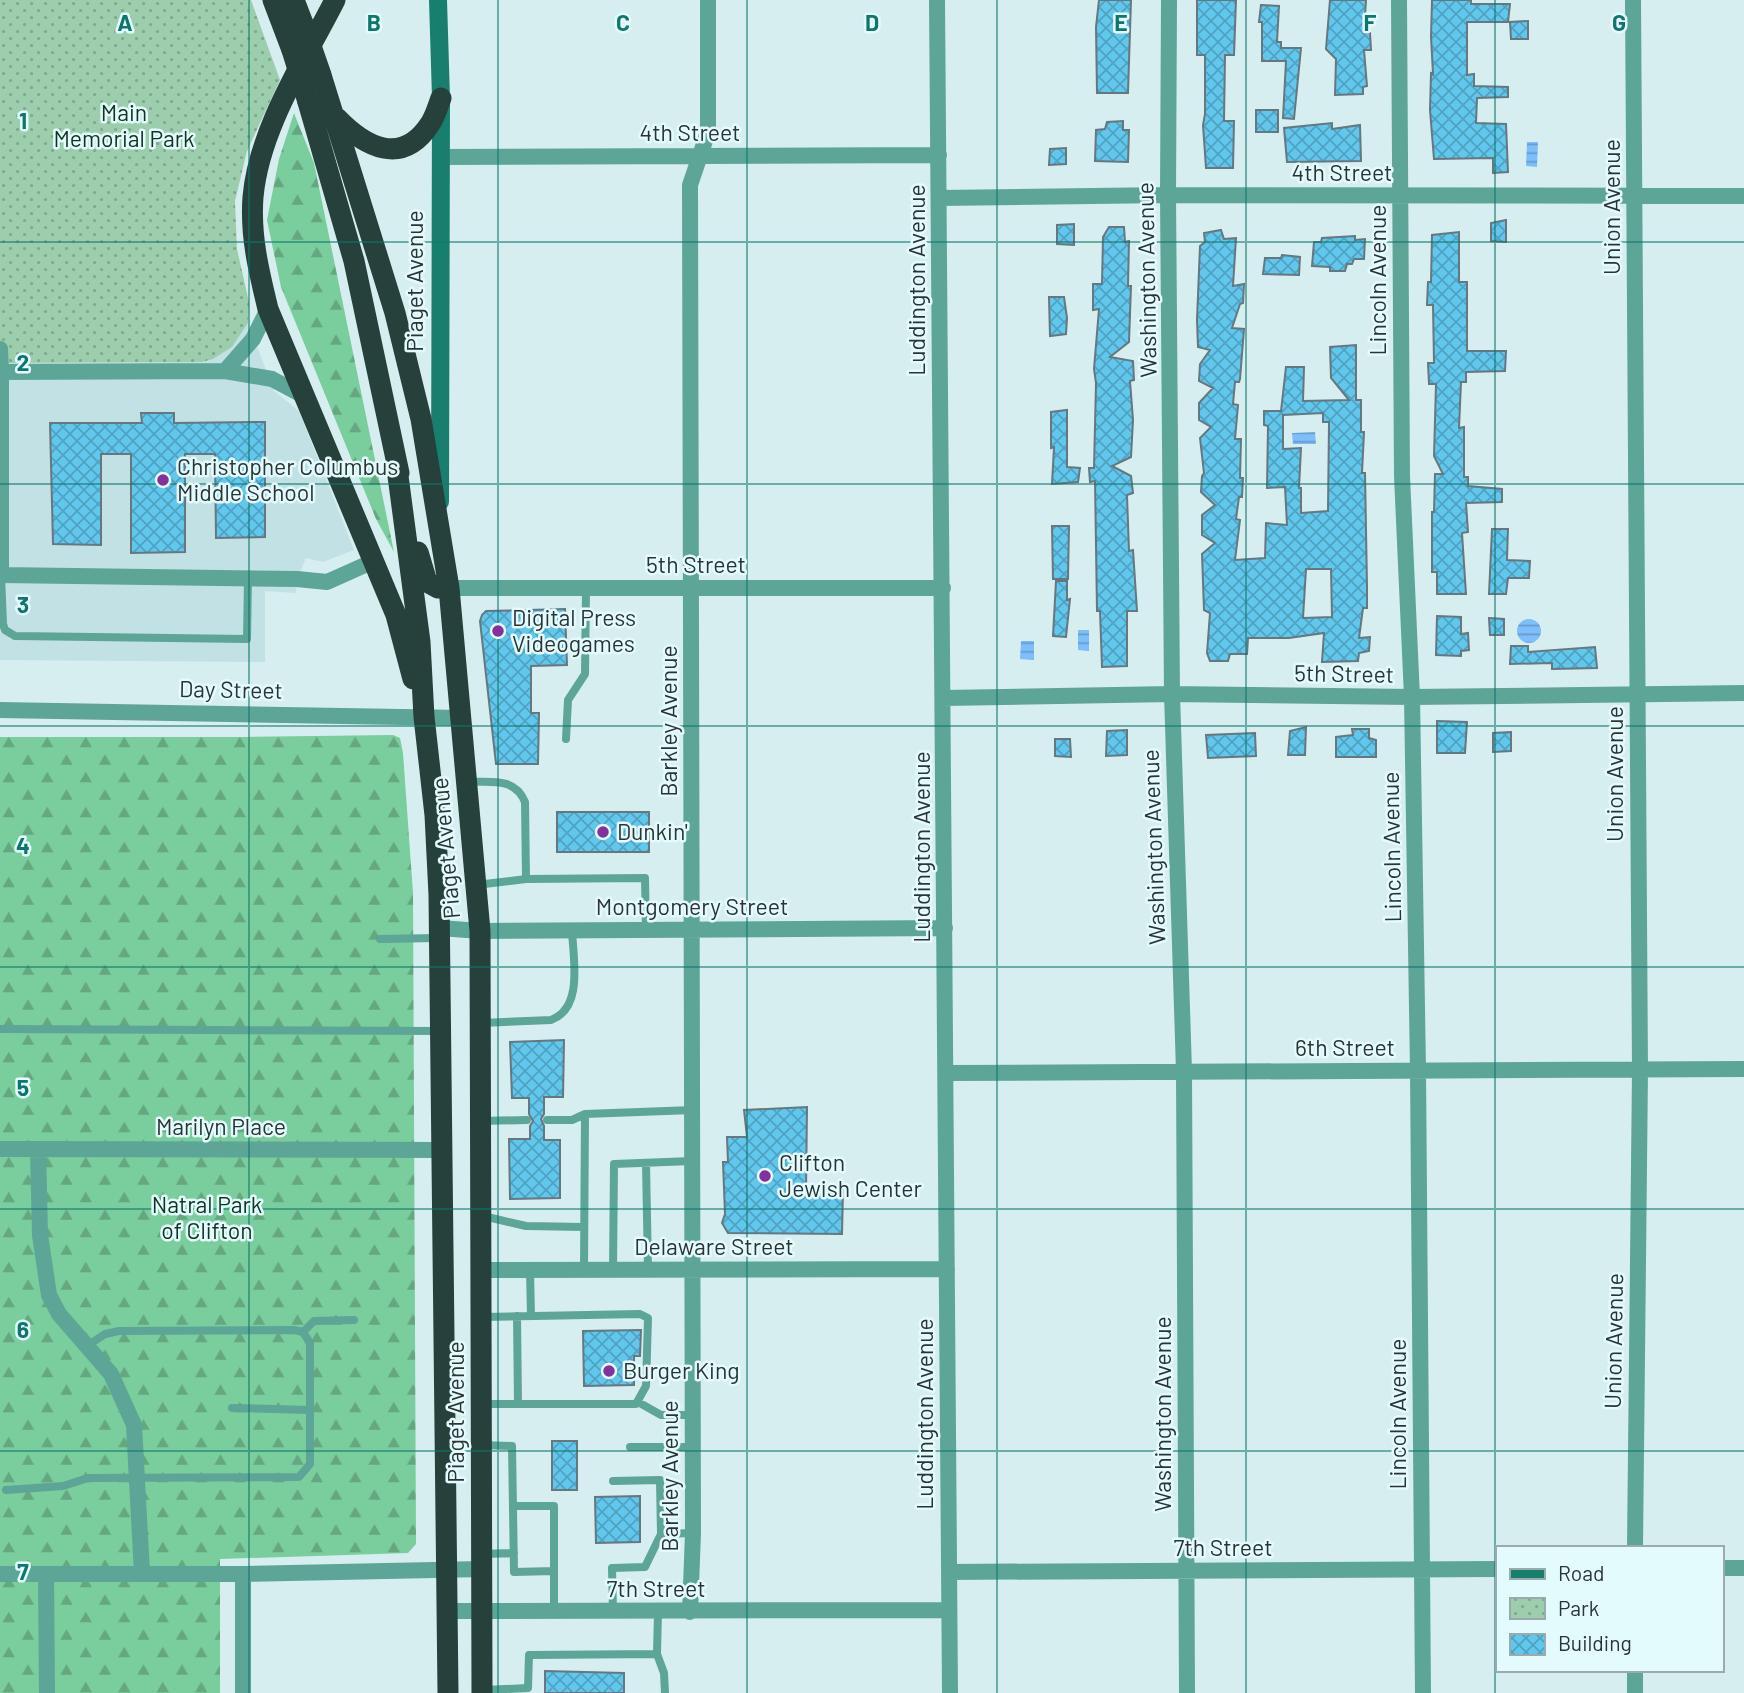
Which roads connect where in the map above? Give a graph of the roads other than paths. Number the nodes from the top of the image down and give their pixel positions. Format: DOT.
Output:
graph roads {
  1 [pos="273,0"];
  2 [pos="295,0"];
  3 [pos="335,0"];
  4 [pos="348,0"];
  5 [pos="438,0"];
  6 [pos="708,0"];
  7 [pos="937,0"];
  8 [pos="1169,0"];
  9 [pos="1399,0"];
  10 [pos="1633,0"];
  11 [pos="441,98"];
  12 [pos="335,116"];
  13 [pos="700,156"];
  14 [pos="939,156"];
  15 [pos="442,157"];
  16 [pos="1168,195"];
  17 [pos="1635,195"];
  18 [pos="1744,195"];
  19 [pos="1400,196"];
  20 [pos="939,198"];
  21 [pos="268,309"];
  22 [pos="0,349"];
  23 [pos="1,372"];
  24 [pos="225,372"];
  25 [pos="304,396"];
  26 [pos="396,461"];
  27 [pos="439,527"];
  28 [pos="374,561"];
  29 [pos="1,575"];
  30 [pos="248,579"];
  31 [pos="449,588"];
  32 [pos="586,588"];
  33 [pos="691,588"];
  34 [pos="943,588"];
  35 [pos="1637,693"];
  36 [pos="1744,693"];
  37 [pos="1172,694"];
  38 [pos="1412,697"];
  39 [pos="944,698"];
  40 [pos="0,710"];
  41 [pos="424,717"];
  42 [pos="461,718"];
  43 [pos="566,739"];
  44 [pos="467,782"];
  45 [pos="526,879"];
  46 [pos="476,884"];
  47 [pos="945,928"];
  48 [pos="572,930"];
  49 [pos="646,930"];
  50 [pos="692,930"];
  51 [pos="480,931"];
  52 [pos="440,933"];
  53 [pos="380,939"];
  54 [pos="481,1023"];
  55 [pos="0,1029"];
  56 [pos="441,1031"];
  57 [pos="1744,1069"];
  58 [pos="1418,1070"];
  59 [pos="1640,1070"];
  60 [pos="1184,1071"];
  61 [pos="946,1073"];
  62 [pos="692,1110"];
  63 [pos="585,1114"];
  64 [pos="527,1120"];
  65 [pos="547,1120"];
  66 [pos="481,1121"];
  67 [pos="0,1149"];
  68 [pos="38,1149"];
  69 [pos="442,1150"];
  70 [pos="692,1161"];
  71 [pos="646,1163"];
  72 [pos="481,1215"];
  73 [pos="584,1227"];
  74 [pos="947,1269"];
  75 [pos="481,1270"];
  76 [pos="530,1270"];
  77 [pos="584,1270"];
  78 [pos="613,1270"];
  79 [pos="648,1270"];
  80 [pos="693,1270"];
  81 [pos="517,1316"];
  82 [pos="531,1316"];
  83 [pos="481,1317"];
  84 [pos="354,1320"];
  85 [pos="303,1332"];
  86 [pos="87,1346"];
  87 [pos="638,1402"];
  88 [pos="482,1404"];
  89 [pos="518,1404"];
  90 [pos="232,1408"];
  91 [pos="310,1409"];
  92 [pos="693,1415"];
  93 [pos="482,1445"];
  94 [pos="630,1447"];
  95 [pos="693,1447"];
  96 [pos="136,1478"];
  97 [pos="612,1481"];
  98 [pos="6,1490"];
  99 [pos="513,1506"];
  100 [pos="514,1528"];
  101 [pos="524,1528"];
  102 [pos="693,1533"];
  103 [pos="661,1534"];
  104 [pos="524,1546"];
  105 [pos="1635,1546"];
  106 [pos="514,1550"];
  107 [pos="482,1561"];
  108 [pos="1723,1568"];
  109 [pos="1744,1568"];
  110 [pos="1422,1569"];
  111 [pos="1496,1569"];
  112 [pos="447,1570"];
  113 [pos="554,1571"];
  114 [pos="1186,1571"];
  115 [pos="949,1572"];
  116 [pos="142,1573"];
  117 [pos="0,1574"];
  118 [pos="46,1574"];
  119 [pos="243,1574"];
  120 [pos="448,1611"];
  121 [pos="949,1611"];
  122 [pos="482,1612"];
  123 [pos="554,1612"];
  124 [pos="613,1612"];
  125 [pos="658,1612"];
  126 [pos="690,1612"];
  127 [pos="657,1654"];
  128 [pos="1635,1672"];
  129 [pos="482,1691"];
  130 [pos="47,1693"];
  131 [pos="243,1693"];
  132 [pos="448,1693"];
  133 [pos="665,1693"];
  134 [pos="950,1693"];
  135 [pos="1187,1693"];
  136 [pos="1423,1693"];
  137 [pos="1634,1693"];
  1 -- 26 [label="highway, bridge"];
  2 -- 12 [label="highway, bridge"];
  3 -- 21 [label="highway"];
  4 -- 21 [label="highway"];
  5 -- 11 [label="street, Piaget Avenue"];
  6 -- 13 [label="street, Barkley Avenue"];
  7 -- 14 [label="street, Luddington Avenue"];
  8 -- 16 [label="street, Washington Avenue"];
  9 -- 19 [label="street, Lincoln Avenue"];
  10 -- 17 [label="street, Union Avenue"];
  11 -- 12 [label="highway"];
  11 -- 15 [label="street, Piaget Avenue"];
  12 -- 27 [label="highway"];
  13 -- 14 [label="street, 4th Street"];
  13 -- 15 [label="street, 4th Street"];
  13 -- 33 [label="street, Barkley Avenue"];
  14 -- 20 [label="street, Luddington Avenue"];
  15 -- 27 [label="street, Piaget Avenue"];
  16 -- 19 [label="street, 4th Street"];
  16 -- 20 [label="street, 4th Street"];
  16 -- 37 [label="street, Washington Avenue"];
  17 -- 18 [label="street, 4th Street"];
  17 -- 19 [label="street, 4th Street"];
  17 -- 35 [label="street, Union Avenue"];
  19 -- 38 [label="street, Lincoln Avenue"];
  20 -- 34 [label="street, Luddington Avenue"];
  21 -- 24 [label="street"];
  21 -- 25 [label="highway"];
  22 -- 23 [label="street"];
  23 -- 24 [label="street"];
  23 -- 29 [label="street"];
  24 -- 25 [label="street"];
  25 -- 28 [label="highway"];
  26 -- 31 [label="highway"];
  26 -- 41 [label="highway, Piaget Avenue"];
  27 -- 31 [label="highway, Piaget Avenue"];
  28 -- 30 [label="street"];
  28 -- 41 [label="highway"];
  29 -- 30 [label="street"];
  29 -- 30 [label="lane"];
  31 -- 32 [label="street, 5th Street"];
  31 -- 42 [label="highway, Piaget Avenue"];
  32 -- 33 [label="street, 5th Street"];
  32 -- 43 [label="lane"];
  33 -- 34 [label="street, 5th Street"];
  33 -- 50 [label="street, Barkley Avenue"];
  34 -- 39 [label="street, Luddington Avenue"];
  35 -- 36 [label="street, 5th Street"];
  35 -- 38 [label="street, 5th Street"];
  35 -- 59 [label="street, Union Avenue"];
  37 -- 38 [label="street, 5th Street"];
  37 -- 39 [label="street, 5th Street"];
  37 -- 60 [label="street, Washington Avenue"];
  38 -- 58 [label="street, Lincoln Avenue"];
  39 -- 47 [label="street, Luddington Avenue"];
  40 -- 41 [label="street, Day Street"];
  41 -- 42 [label="street, Day Street"];
  41 -- 52 [label="highway, Piaget Avenue"];
  42 -- 44 [label="highway, Piaget Avenue"];
  44 -- 45 [label="lane"];
  44 -- 46 [label="highway, Piaget Avenue"];
  45 -- 46 [label="lane"];
  45 -- 49 [label="lane"];
  46 -- 51 [label="highway, Piaget Avenue"];
  47 -- 50 [label="street, Montgomery Street"];
  47 -- 61 [label="street, Luddington Avenue"];
  48 -- 49 [label="street, Montgomery Street"];
  48 -- 51 [label="street, Montgomery Street"];
  48 -- 54 [label="lane"];
  49 -- 50 [label="street, Montgomery Street"];
  50 -- 62 [label="street, Barkley Avenue"];
  51 -- 52 [label="street, Montgomery Street"];
  51 -- 54 [label="highway, Piaget Avenue"];
  52 -- 53 [label="lane"];
  52 -- 56 [label="highway, Piaget Avenue"];
  54 -- 66 [label="highway, Piaget Avenue"];
  55 -- 56 [label="lane"];
  56 -- 69 [label="highway, Piaget Avenue"];
  57 -- 59 [label="street, 6th Street"];
  58 -- 59 [label="street, 6th Street"];
  58 -- 60 [label="street, 6th Street"];
  58 -- 110 [label="street, Lincoln Avenue"];
  59 -- 105 [label="street, Union Avenue"];
  60 -- 61 [label="street, 6th Street"];
  60 -- 114 [label="street, Washington Avenue"];
  61 -- 74 [label="street, Luddington Avenue"];
  62 -- 63 [label="lane"];
  62 -- 70 [label="street, Barkley Avenue"];
  63 -- 65 [label="lane"];
  63 -- 73 [label="lane"];
  64 -- 66 [label="lane"];
  66 -- 72 [label="highway, Piaget Avenue"];
  67 -- 68 [label="street, Marilyn Place"];
  68 -- 69 [label="street, Marilyn Place"];
  68 -- 86 [label="street"];
  69 -- 112 [label="highway, Piaget Avenue"];
  70 -- 71 [label="lane"];
  70 -- 80 [label="street, Barkley Avenue"];
  71 -- 78 [label="lane"];
  71 -- 79 [label="lane"];
  72 -- 73 [label="lane"];
  72 -- 75 [label="highway, Piaget Avenue"];
  73 -- 77 [label="lane"];
  74 -- 80 [label="street, Delaware Street"];
  74 -- 115 [label="street, Luddington Avenue"];
  75 -- 76 [label="street, Delaware Street"];
  75 -- 83 [label="highway, Piaget Avenue"];
  76 -- 77 [label="street, Delaware Street"];
  76 -- 82 [label="lane"];
  77 -- 78 [label="street, Delaware Street"];
  78 -- 79 [label="street, Delaware Street"];
  79 -- 80 [label="street, Delaware Street"];
  80 -- 92 [label="street, Barkley Avenue"];
  81 -- 82 [label="lane"];
  81 -- 83 [label="lane"];
  81 -- 89 [label="lane"];
  82 -- 87 [label="lane"];
  83 -- 88 [label="highway, Piaget Avenue"];
  84 -- 85 [label="lane"];
  85 -- 86 [label="lane"];
  85 -- 91 [label="lane"];
  86 -- 96 [label="street"];
  87 -- 89 [label="lane"];
  87 -- 92 [label="lane"];
  88 -- 89 [label="lane"];
  88 -- 93 [label="highway, Piaget Avenue"];
  90 -- 91 [label="lane"];
  91 -- 96 [label="lane"];
  92 -- 95 [label="street, Barkley Avenue"];
  93 -- 99 [label="lane"];
  93 -- 107 [label="highway, Piaget Avenue"];
  94 -- 95 [label="lane"];
  95 -- 102 [label="street, Barkley Avenue"];
  96 -- 98 [label="lane"];
  96 -- 116 [label="street"];
  97 -- 103 [label="lane"];
  99 -- 100 [label="lane"];
  99 -- 113 [label="lane"];
  100 -- 101 [label="lane"];
  100 -- 106 [label="lane"];
  102 -- 103 [label="lane"];
  102 -- 126 [label="street, Barkley Avenue"];
  103 -- 124 [label="lane"];
  104 -- 106 [label="lane"];
  106 -- 107 [label="lane"];
  106 -- 113 [label="lane"];
  107 -- 112 [label="street"];
  107 -- 122 [label="highway, Piaget Avenue"];
  108 -- 109 [label="street"];
  110 -- 111 [label="street, 7th Street"];
  110 -- 114 [label="street, 7th Street"];
  110 -- 136 [label="street, Lincoln Avenue"];
  112 -- 119 [label="street"];
  112 -- 120 [label="highway, Piaget Avenue"];
  113 -- 123 [label="lane"];
  114 -- 115 [label="street, 7th Street"];
  114 -- 135 [label="street, Washington Avenue"];
  115 -- 121 [label="street, Luddington Avenue"];
  116 -- 118 [label="street"];
  116 -- 119 [label="street"];
  117 -- 118 [label="street"];
  118 -- 130 [label="street"];
  119 -- 131 [label="street"];
  120 -- 122 [label="street, 7th Street"];
  120 -- 132 [label="highway, Piaget Avenue"];
  121 -- 126 [label="street, 7th Street"];
  121 -- 134 [label="street, Luddington Avenue"];
  122 -- 123 [label="street, 7th Street"];
  122 -- 129 [label="highway, Piaget Avenue"];
  123 -- 124 [label="street, 7th Street"];
  124 -- 125 [label="street, 7th Street"];
  125 -- 126 [label="street, 7th Street"];
  125 -- 127 [label="lane"];
  127 -- 129 [label="lane"];
  127 -- 133 [label="lane"];
  128 -- 137 [label="street"];
}
